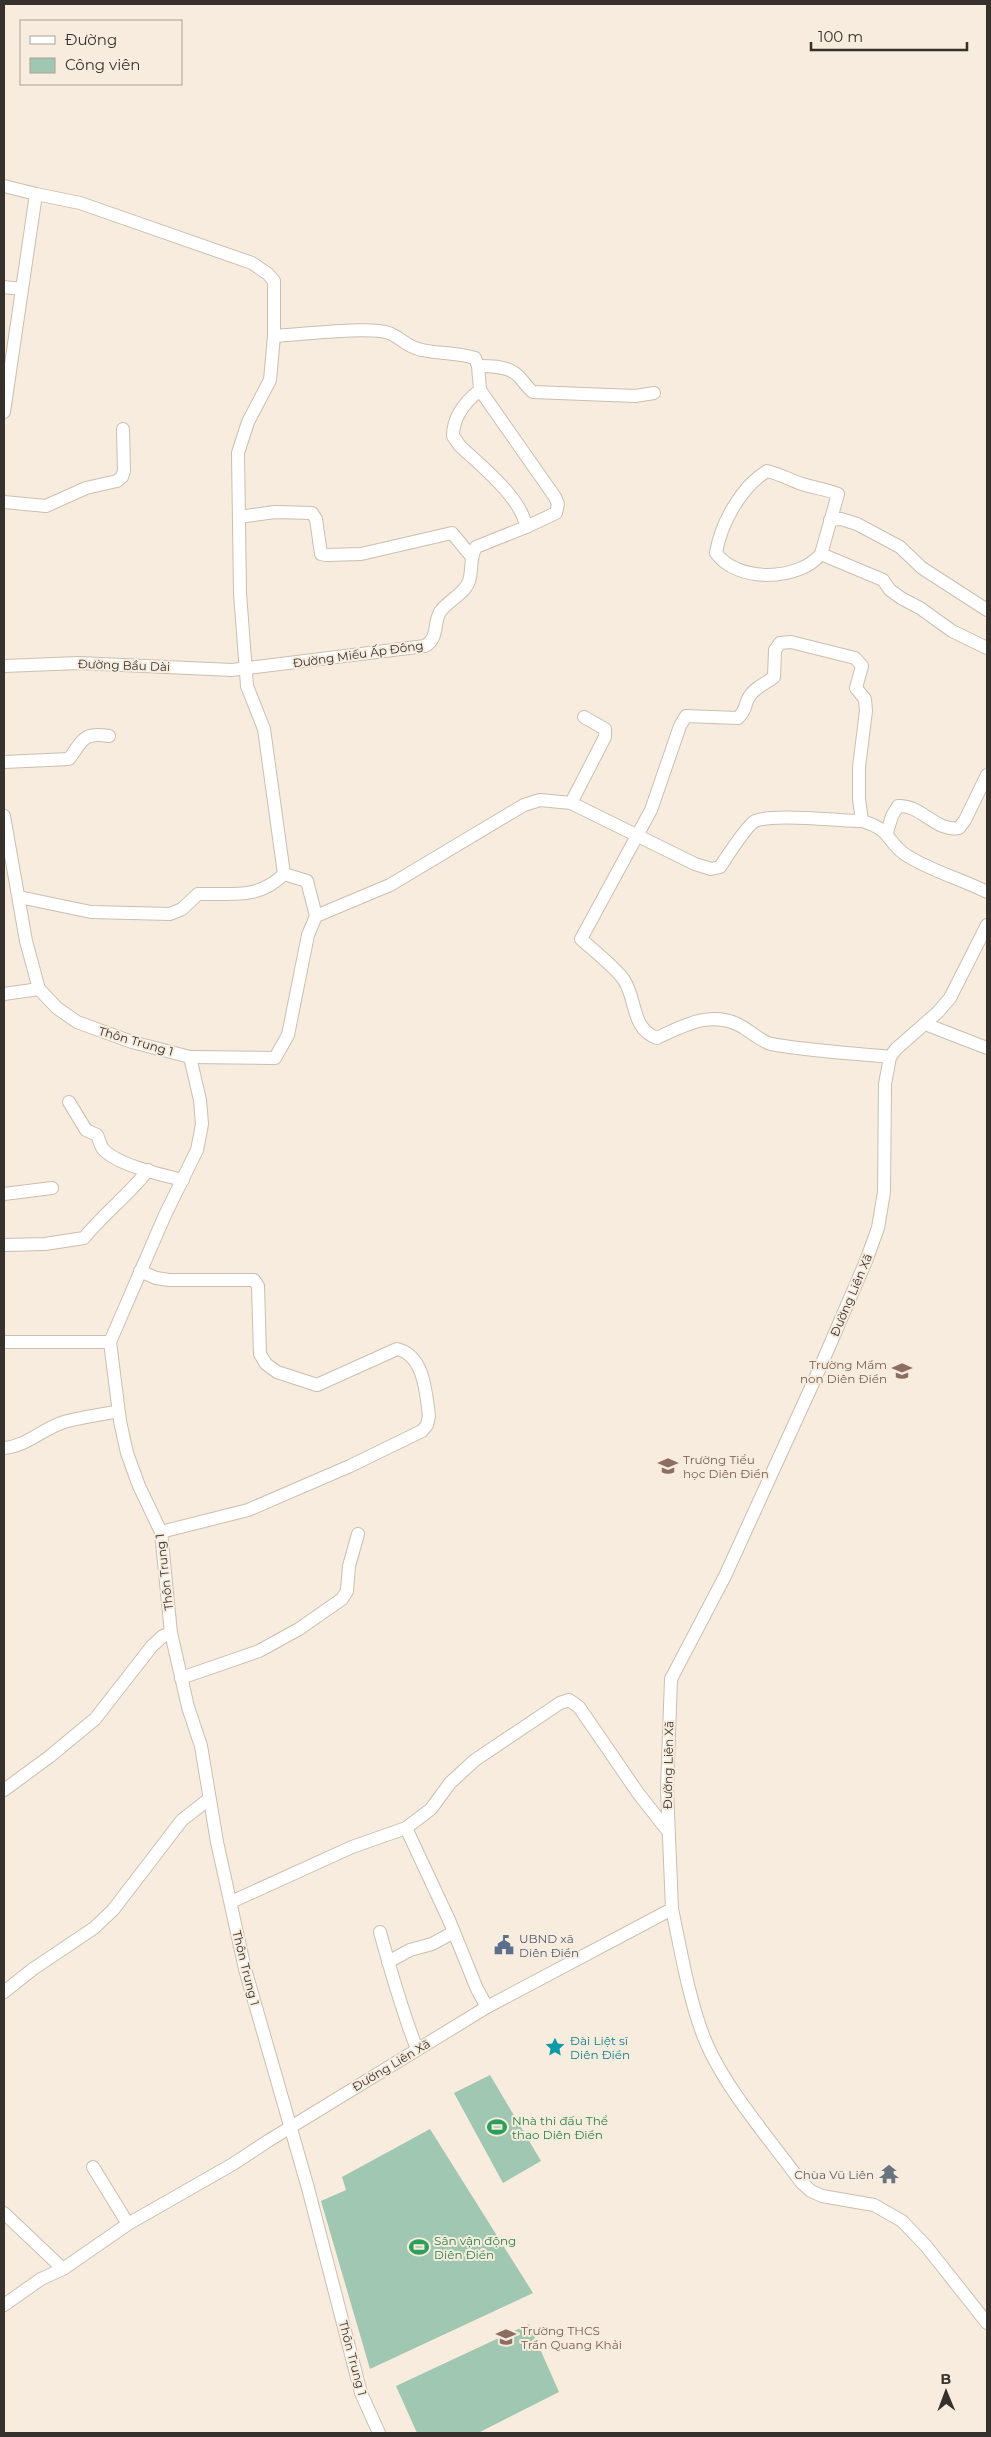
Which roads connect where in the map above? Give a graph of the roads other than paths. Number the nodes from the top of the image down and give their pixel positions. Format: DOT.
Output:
graph roads {
  1 [pos="4,186"];
  2 [pos="36,194"];
  3 [pos="4,287"];
  4 [pos="22,289"];
  5 [pos="274,336"];
  6 [pos="478,366"];
  7 [pos="480,390"];
  8 [pos="654,393"];
  9 [pos="4,412"];
  10 [pos="123,430"];
  11 [pos="4,502"];
  12 [pos="239,517"];
  13 [pos="830,520"];
  14 [pos="526,527"];
  15 [pos="821,554"];
  16 [pos="470,556"];
  17 [pos="987,610"];
  18 [pos="987,648"];
  19 [pos="4,666"];
  20 [pos="245,668"];
  21 [pos="584,717"];
  22 [pos="109,736"];
  23 [pos="4,762"];
  24 [pos="987,775"];
  25 [pos="571,803"];
  26 [pos="4,816"];
  27 [pos="862,821"];
  28 [pos="887,832"];
  29 [pos="637,835"];
  30 [pos="284,874"];
  31 [pos="987,892"];
  32 [pos="19,897"];
  33 [pos="316,916"];
  34 [pos="987,925"];
  35 [pos="40,989"];
  36 [pos="4,994"];
  37 [pos="925,1024"];
  38 [pos="987,1048"];
  39 [pos="190,1057"];
  40 [pos="890,1057"];
  41 [pos="69,1102"];
  42 [pos="148,1170"];
  43 [pos="183,1180"];
  44 [pos="52,1188"];
  45 [pos="4,1194"];
  46 [pos="4,1245"];
  47 [pos="140,1272"];
  48 [pos="4,1342"];
  49 [pos="110,1342"];
  50 [pos="118,1411"];
  51 [pos="4,1448"];
  52 [pos="161,1532"];
  53 [pos="358,1534"];
  54 [pos="171,1633"];
  55 [pos="181,1678"];
  56 [pos="4,1790"];
  57 [pos="210,1799"];
  58 [pos="406,1828"];
  59 [pos="668,1830"];
  60 [pos="231,1902"];
  61 [pos="672,1909"];
  62 [pos="380,1932"];
  63 [pos="454,1932"];
  64 [pos="388,1962"];
  65 [pos="4,1992"];
  66 [pos="488,2007"];
  67 [pos="417,2049"];
  68 [pos="290,2127"];
  69 [pos="93,2167"];
  70 [pos="4,2213"];
  71 [pos="128,2224"];
  72 [pos="63,2269"];
  73 [pos="4,2305"];
  74 [pos="987,2323"];
  75 [pos="379,2433"];
  1 -- 2 [label="street"];
  2 -- 4 [label="street"];
  2 -- 5 [label="street"];
  3 -- 4 [label="street"];
  4 -- 9 [label="street"];
  5 -- 6 [label="street"];
  5 -- 12 [label="street"];
  6 -- 7 [label="street"];
  6 -- 8 [label="street"];
  7 -- 14 [label="street"];
  7 -- 14 [label="street"];
  10 -- 11 [label="street"];
  12 -- 16 [label="street"];
  12 -- 20 [label="street"];
  13 -- 15 [label="street"];
  13 -- 15 [label="street"];
  13 -- 17 [label="street"];
  14 -- 16 [label="street"];
  15 -- 18 [label="street"];
  16 -- 20 [label="street, Đường Miếu Ấp Đông"];
  19 -- 20 [label="street, Đường Bầu Dài"];
  20 -- 30 [label="street"];
  21 -- 25 [label="street"];
  22 -- 23 [label="street"];
  24 -- 28 [label="street"];
  25 -- 29 [label="street"];
  25 -- 33 [label="street"];
  26 -- 32 [label="street, Thôn Trung 1"];
  27 -- 28 [label="street"];
  27 -- 29 [label="street"];
  27 -- 29 [label="street"];
  28 -- 31 [label="street"];
  29 -- 40 [label="street"];
  30 -- 32 [label="street"];
  30 -- 33 [label="street"];
  32 -- 35 [label="street, Thôn Trung 1"];
  33 -- 39 [label="street"];
  34 -- 37 [label="street"];
  35 -- 36 [label="street"];
  35 -- 39 [label="street, Thôn Trung 1"];
  37 -- 38 [label="street"];
  37 -- 40 [label="street"];
  39 -- 43 [label="street, Thôn Trung 1"];
  40 -- 59 [label="street, Đường Liên Xã"];
  41 -- 42 [label="street"];
  42 -- 43 [label="street"];
  42 -- 46 [label="street"];
  43 -- 47 [label="street, Thôn Trung 1"];
  44 -- 45 [label="street"];
  47 -- 49 [label="street, Thôn Trung 1"];
  47 -- 52 [label="street"];
  48 -- 49 [label="street"];
  49 -- 50 [label="street, Thôn Trung 1"];
  50 -- 51 [label="street"];
  50 -- 52 [label="street, Thôn Trung 1"];
  52 -- 54 [label="street, Thôn Trung 1"];
  53 -- 55 [label="street"];
  54 -- 55 [label="street, Thôn Trung 1"];
  54 -- 56 [label="street"];
  55 -- 57 [label="street, Thôn Trung 1"];
  57 -- 60 [label="street, Thôn Trung 1"];
  57 -- 65 [label="street"];
  58 -- 59 [label="street"];
  58 -- 60 [label="street"];
  58 -- 63 [label="street"];
  59 -- 61 [label="street, Đường Liên Xã"];
  60 -- 68 [label="street, Thôn Trung 1"];
  61 -- 66 [label="street, Đường Liên Xã"];
  61 -- 74 [label="street"];
  62 -- 64 [label="street"];
  63 -- 64 [label="street"];
  63 -- 66 [label="street"];
  64 -- 67 [label="street"];
  66 -- 67 [label="street, Đường Liên Xã"];
  67 -- 68 [label="street, Đường Liên Xã"];
  68 -- 71 [label="street, Đường Liên Xã"];
  68 -- 75 [label="street, Thôn Trung 1"];
  69 -- 71 [label="street"];
  70 -- 72 [label="street"];
  71 -- 72 [label="street, Đường Liên Xã"];
  72 -- 73 [label="street, Đường Liên Xã"];
}
